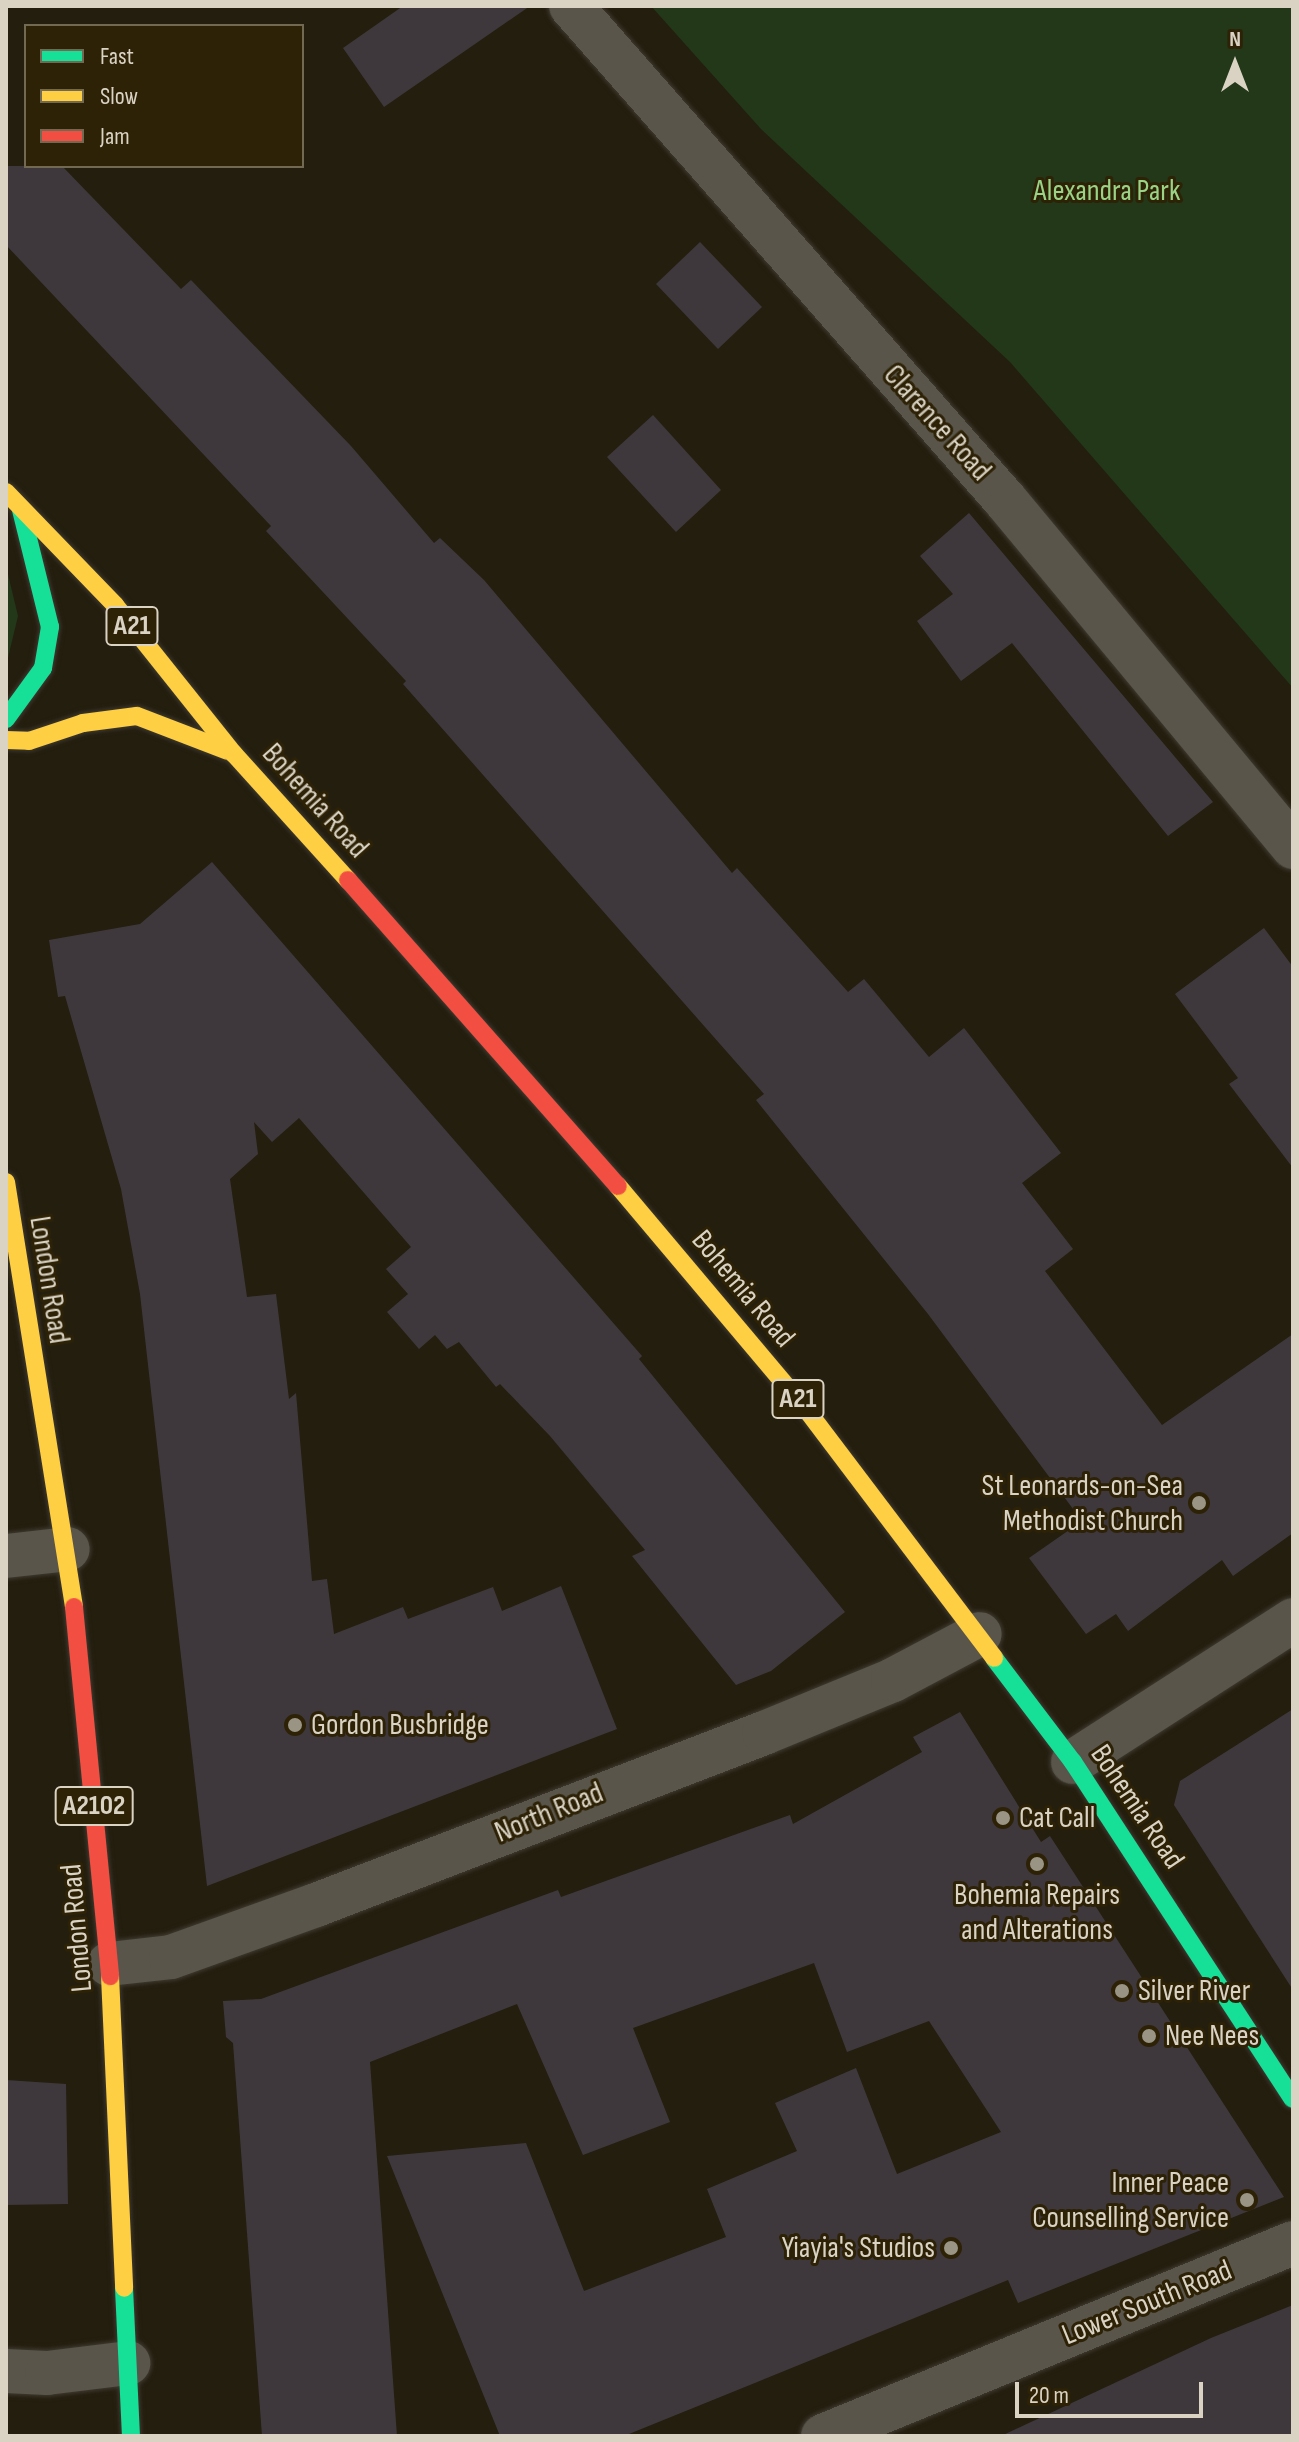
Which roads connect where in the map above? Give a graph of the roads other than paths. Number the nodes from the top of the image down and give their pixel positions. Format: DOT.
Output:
graph roads {
  1 [pos="571,6"];
  2 [pos="6,492"];
  3 [pos="21,508"];
  4 [pos="6,719"];
  5 [pos="6,740"];
  6 [pos="234,754"];
  7 [pos="1293,847"];
  8 [pos="6,1182"];
  9 [pos="68,1549"];
  10 [pos="6,1556"];
  11 [pos="1293,1620"];
  12 [pos="980,1634"];
  13 [pos="1073,1762"];
  14 [pos="109,1964"];
  15 [pos="1293,2099"];
  16 [pos="1293,2243"];
  17 [pos="128,2363"];
  18 [pos="6,2371"];
  19 [pos="131,2436"];
  20 [pos="823,2436"];
  1 -- 7 [label="street, Clarence Road"];
  2 -- 3 [label="main road, A21"];
  3 -- 4 [label="main road, A21"];
  3 -- 6 [label="main road, Bohemia Road / A21"];
  5 -- 6 [label="main road, Bohemia Road / A21"];
  6 -- 12 [label="main road, Bohemia Road / A21"];
  8 -- 9 [label="main road, London Road / A2102"];
  9 -- 10 [label="street"];
  9 -- 14 [label="main road, London Road / A2102"];
  11 -- 13 [label="street"];
  12 -- 13 [label="main road, Bohemia Road / A21"];
  12 -- 14 [label="street, North Road"];
  13 -- 15 [label="main road, Bohemia Road / A21"];
  14 -- 17 [label="main road, London Road / A2102"];
  16 -- 20 [label="street, Lower South Road"];
  17 -- 18 [label="street"];
  17 -- 19 [label="main road, London Road / A2102"];
}
